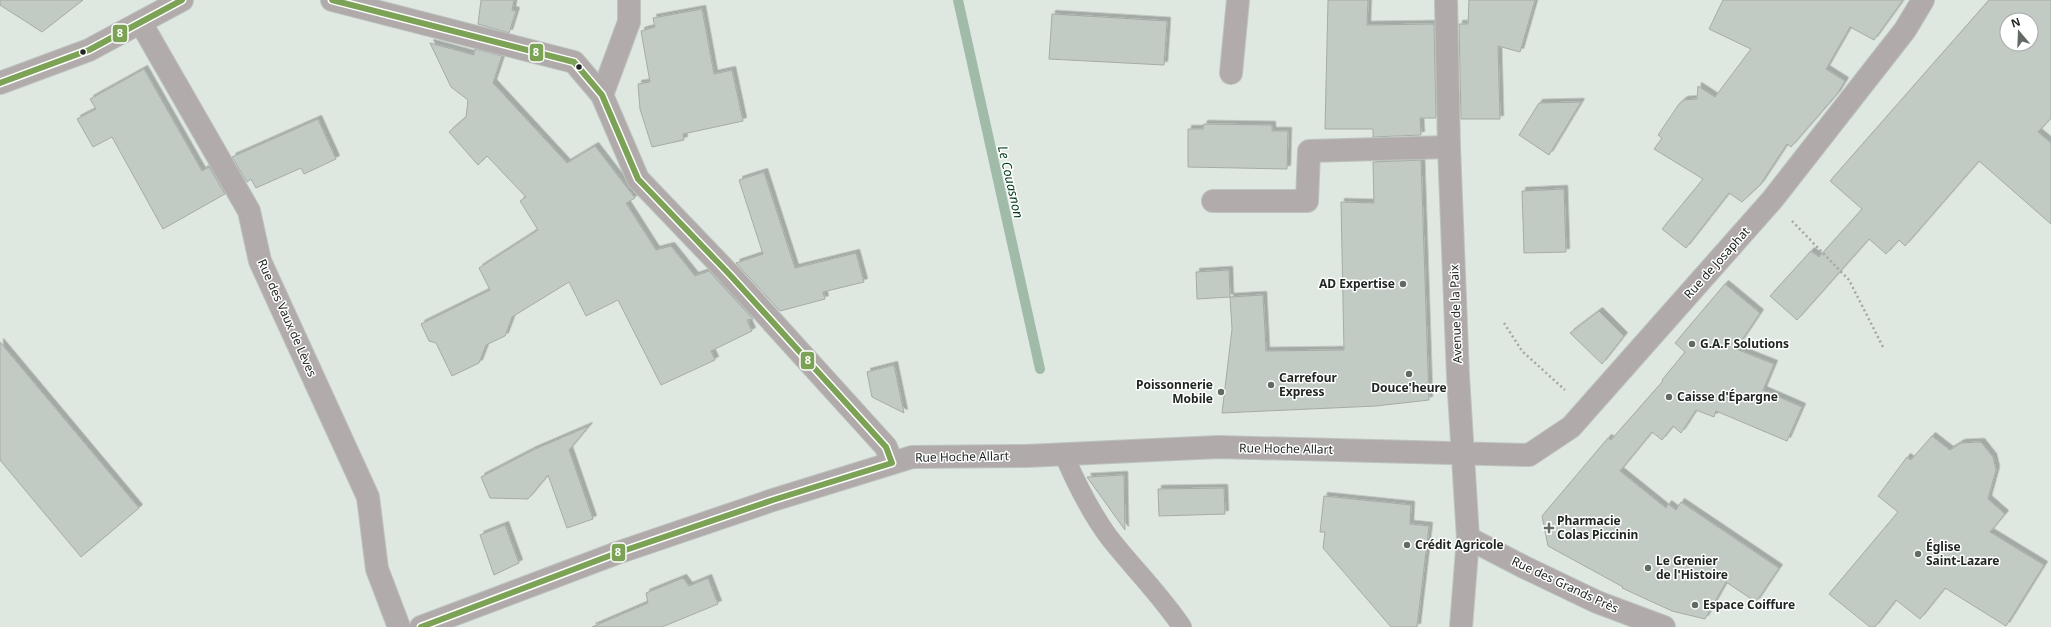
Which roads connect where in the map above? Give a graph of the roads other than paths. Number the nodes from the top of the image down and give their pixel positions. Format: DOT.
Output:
graph roads {
  1 [pos="182,0"];
  2 [pos="332,0"];
  3 [pos="629,0"];
  4 [pos="1238,0"];
  5 [pos="1446,0"];
  6 [pos="1923,0"];
  7 [pos="141,23"];
  8 [pos="1231,73"];
  9 [pos="0,83"];
  10 [pos="602,95"];
  11 [pos="1449,147"];
  12 [pos="1213,201"];
  13 [pos="1464,454"];
  14 [pos="1064,455"];
  15 [pos="892,463"];
  16 [pos="1468,538"];
  17 [pos="1636,622"];
  18 [pos="399,627"];
  19 [pos="421,627"];
  20 [pos="1182,627"];
  21 [pos="1460,627"];
  22 [pos="1664,627"];
  1 -- 7 [label="street"];
  2 -- 10 [label="street"];
  3 -- 10 [label="street"];
  4 -- 8 [label="street"];
  5 -- 11 [label="street, Avenue de la Paix"];
  6 -- 13 [label="street, Rue de Josaphat"];
  7 -- 9 [label="street"];
  7 -- 18 [label="street, Rue des Vaux de Lèves"];
  10 -- 15 [label="street"];
  11 -- 12 [label="street"];
  11 -- 13 [label="street, Avenue de la Paix"];
  13 -- 14 [label="street, Rue Hoche Allart"];
  13 -- 16 [label="street, Avenue de la Paix"];
  14 -- 15 [label="street, Rue Hoche Allart"];
  14 -- 20 [label="lane"];
  15 -- 19 [label="street, Rue Hoche Allart"];
  16 -- 17 [label="street, Rue des Grands Près"];
  16 -- 21 [label="street, Avenue de la Paix"];
  17 -- 22 [label="street, Rue des Grands Près"];
}
